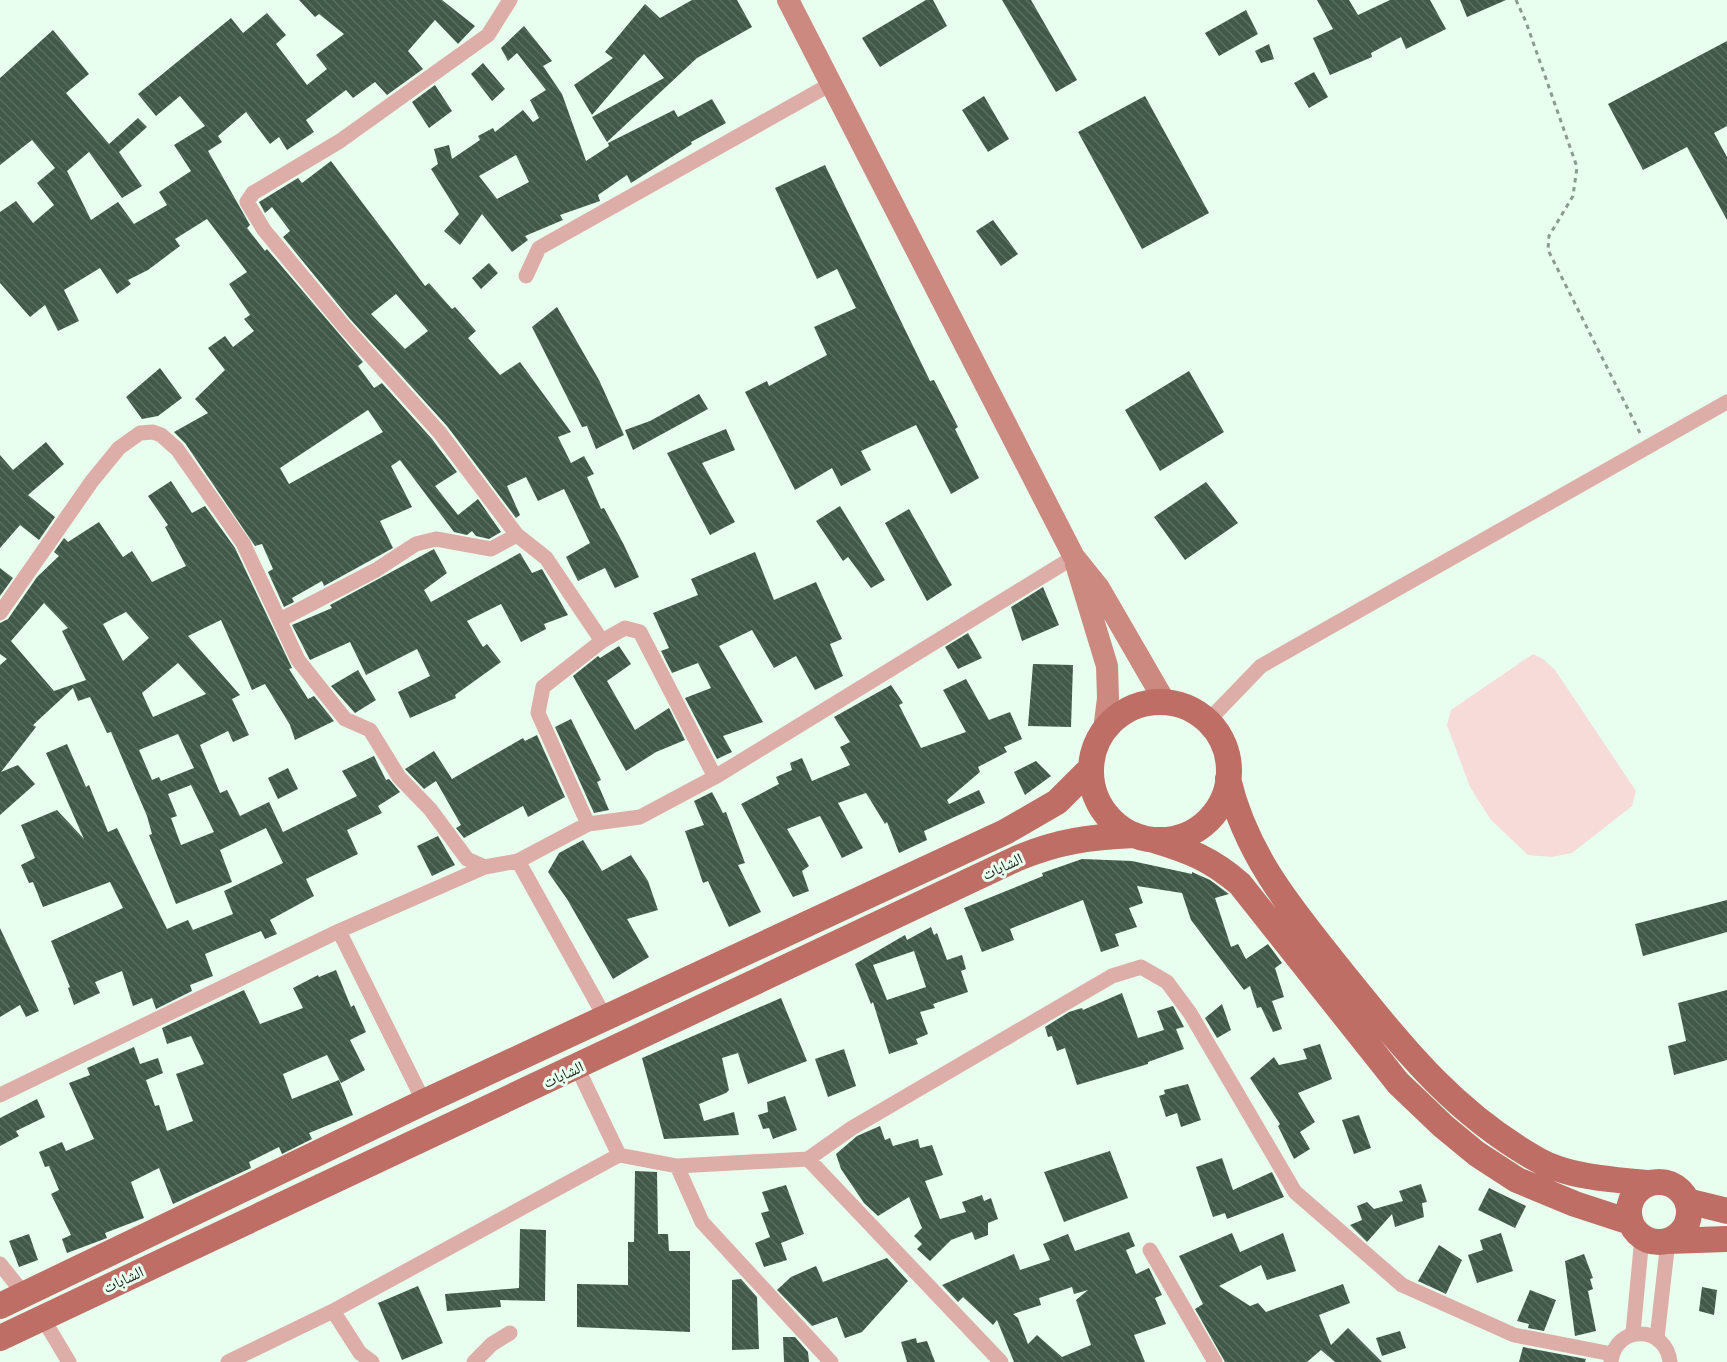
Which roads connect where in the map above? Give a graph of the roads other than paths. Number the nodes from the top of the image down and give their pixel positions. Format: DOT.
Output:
graph roads {
  1 [pos="510,0"];
  2 [pos="788,0"];
  3 [pos="831,84"];
  4 [pos="526,276"];
  5 [pos="1727,402"];
  6 [pos="517,535"];
  7 [pos="1074,556"];
  8 [pos="0,613"];
  9 [pos="280,620"];
  10 [pos="602,641"];
  11 [pos="1165,702"];
  12 [pos="1207,722"];
  13 [pos="1104,730"];
  14 [pos="1091,768"];
  15 [pos="715,777"];
  16 [pos="1228,779"];
  17 [pos="588,824"];
  18 [pos="1144,838"];
  19 [pos="518,861"];
  20 [pos="485,867"];
  21 [pos="339,931"];
  22 [pos="606,1019"];
  23 [pos="577,1067"];
  24 [pos="0,1095"];
  25 [pos="424,1102"];
  26 [pos="619,1155"];
  27 [pos="808,1159"];
  28 [pos="676,1166"];
  29 [pos="1648,1183"];
  30 [pos="1687,1201"];
  31 [pos="1727,1211"];
  32 [pos="1636,1230"];
  33 [pos="1727,1239"];
  34 [pos="1668,1242"];
  35 [pos="1150,1250"];
  36 [pos="0,1264"];
  37 [pos="24,1294"];
  38 [pos="0,1306"];
  39 [pos="333,1311"];
  40 [pos="42,1317"];
  41 [pos="510,1333"];
  42 [pos="1633,1333"];
  43 [pos="0,1338"];
  44 [pos="1658,1338"];
  45 [pos="1611,1358"];
  46 [pos="69,1362"];
  47 [pos="228,1362"];
  48 [pos="372,1362"];
  49 [pos="474,1362"];
  50 [pos="831,1362"];
  51 [pos="1001,1362"];
  52 [pos="1215,1362"];
  53 [pos="1670,1362"];
  1 -- 6 [label="street"];
  2 -- 3 [label="main road"];
  3 -- 4 [label="street"];
  3 -- 7 [label="main road"];
  5 -- 12 [label="street"];
  6 -- 9 [label="street"];
  6 -- 10 [label="street"];
  7 -- 11 [label="main road"];
  7 -- 13 [label="main road"];
  7 -- 15 [label="street"];
  8 -- 9 [label="street"];
  9 -- 20 [label="street"];
  10 -- 15 [label="street"];
  10 -- 17 [label="street"];
  11 -- 12 [label="main road"];
  11 -- 13 [label="main road"];
  12 -- 16 [label="main road"];
  13 -- 14 [label="main road"];
  14 -- 18 [label="main road"];
  14 -- 22 [label="main road, الشابات"];
  15 -- 17 [label="street"];
  16 -- 18 [label="main road"];
  16 -- 29 [label="main road"];
  17 -- 19 [label="street"];
  18 -- 23 [label="main road, الشابات"];
  18 -- 32 [label="main road"];
  19 -- 20 [label="street"];
  19 -- 22 [label="street"];
  20 -- 21 [label="street"];
  21 -- 24 [label="street"];
  21 -- 25 [label="street"];
  22 -- 25 [label="main road, الشابات"];
  23 -- 26 [label="street"];
  23 -- 40 [label="main road, الشابات"];
  25 -- 37 [label="main road, الشابات"];
  26 -- 28 [label="street"];
  26 -- 39 [label="street"];
  27 -- 28 [label="street"];
  27 -- 45 [label="street"];
  27 -- 51 [label="street"];
  28 -- 50 [label="street"];
  29 -- 30 [label="main road"];
  29 -- 32 [label="main road"];
  30 -- 31 [label="main road"];
  30 -- 34 [label="main road"];
  32 -- 34 [label="main road"];
  32 -- 42 [label="street"];
  33 -- 34 [label="main road"];
  34 -- 44 [label="street"];
  35 -- 52 [label="street"];
  36 -- 37 [label="street"];
  37 -- 38 [label="main road, الشابات"];
  37 -- 40 [label="main road"];
  39 -- 47 [label="street"];
  39 -- 48 [label="street"];
  40 -- 43 [label="main road, الشابات"];
  40 -- 46 [label="street"];
  41 -- 49 [label="street"];
  42 -- 44 [label="street"];
  42 -- 45 [label="street"];
  44 -- 53 [label="street"];
}
